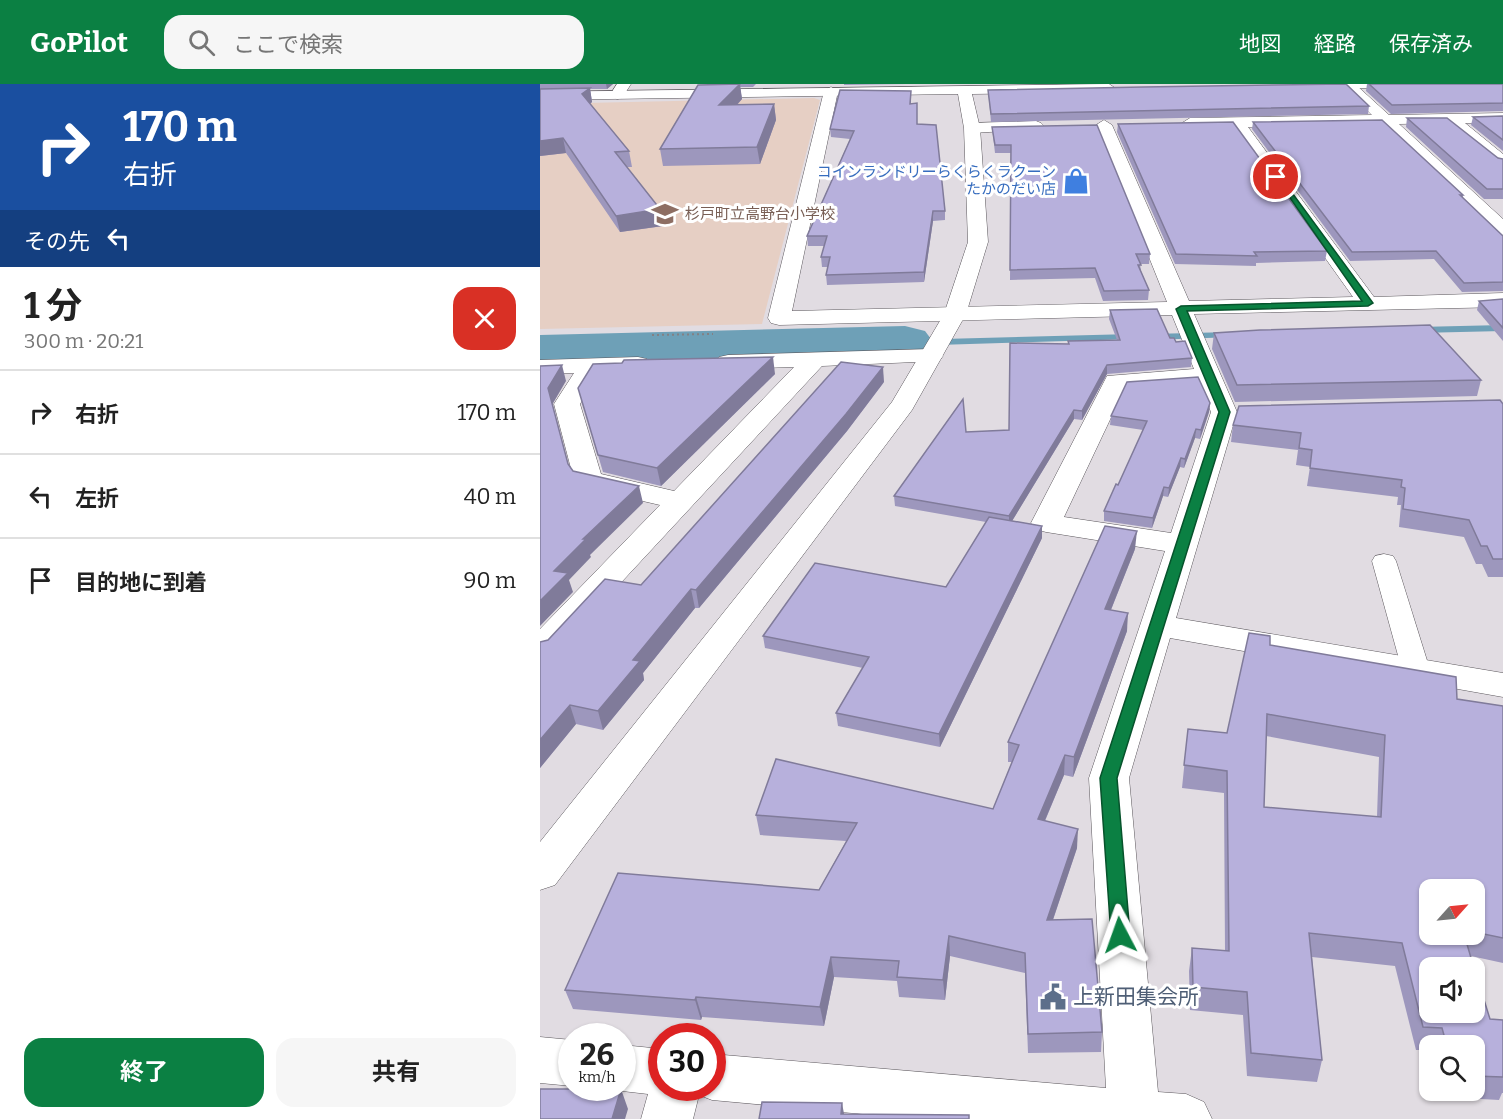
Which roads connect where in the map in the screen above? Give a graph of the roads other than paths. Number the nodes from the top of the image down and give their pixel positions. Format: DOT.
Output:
graph roads {
  1 [pos="1347,84"];
  2 [pos="1371,84"];
  3 [pos="1287,85"];
  4 [pos="964,87"];
  5 [pos="1119,88"];
  6 [pos="620,89"];
  7 [pos="831,91"];
  8 [pos="540,96"];
  9 [pos="1503,118"];
  10 [pos="1450,119"];
  11 [pos="1386,120"];
  12 [pos="1237,123"];
  13 [pos="1171,124"];
  14 [pos="1104,125"];
  15 [pos="1049,126"];
  16 [pos="972,128"];
  17 [pos="1503,162"];
  18 [pos="1474,202"];
  19 [pos="1503,202"];
  20 [pos="1503,229"];
  21 [pos="1503,300"];
  22 [pos="1368,303"];
  23 [pos="1181,309"];
  24 [pos="955,314"];
  25 [pos="930,356"];
  26 [pos="816,359"];
  27 [pos="710,362"];
  28 [pos="662,364"];
  29 [pos="591,366"];
  30 [pos="540,367"];
  31 [pos="1209,375"];
  32 [pos="681,501"];
  33 [pos="1182,544"];
  34 [pos="1384,561"];
  35 [pos="1157,625"];
  36 [pos="540,649"];
  37 [pos="1416,670"];
  38 [pos="1503,685"];
  39 [pos="540,873"];
  40 [pos="540,1060"];
  41 [pos="558,1062"];
  42 [pos="726,1078"];
  43 [pos="672,1101"];
  44 [pos="1134,1117"];
  45 [pos="667,1119"];
  46 [pos="1186,1119"];
  1 -- 2 [label="street"];
  1 -- 3 [label="street"];
  1 -- 11 [label="street"];
  4 -- 5 [label="street"];
  4 -- 7 [label="street"];
  4 -- 16 [label="street"];
  6 -- 7 [label="street"];
  6 -- 8 [label="street"];
  7 -- 24 [label="street"];
  9 -- 10 [label="street"];
  10 -- 11 [label="street"];
  10 -- 17 [label="street"];
  11 -- 12 [label="street"];
  11 -- 18 [label="street"];
  12 -- 13 [label="street"];
  12 -- 22 [label="street"];
  14 -- 23 [label="street"];
  15 -- 16 [label="street"];
  16 -- 24 [label="street"];
  18 -- 19 [label="street"];
  18 -- 20 [label="street"];
  21 -- 22 [label="street"];
  22 -- 23 [label="street"];
  23 -- 24 [label="street"];
  23 -- 31 [label="street"];
  24 -- 25 [label="street"];
  25 -- 26 [label="street"];
  25 -- 39 [label="street"];
  26 -- 27 [label="street"];
  26 -- 32 [label="street"];
  28 -- 29 [label="street"];
  29 -- 30 [label="street"];
  29 -- 32 [label="street"];
  31 -- 33 [label="street"];
  31 -- 33 [label="street"];
  32 -- 36 [label="street"];
  33 -- 35 [label="street"];
  34 -- 37 [label="lane"];
  35 -- 37 [label="street"];
  35 -- 44 [label="street"];
  37 -- 38 [label="street"];
  40 -- 41 [label="street"];
  42 -- 44 [label="street"];
  43 -- 45 [label="street"];
  44 -- 46 [label="street"];
}
